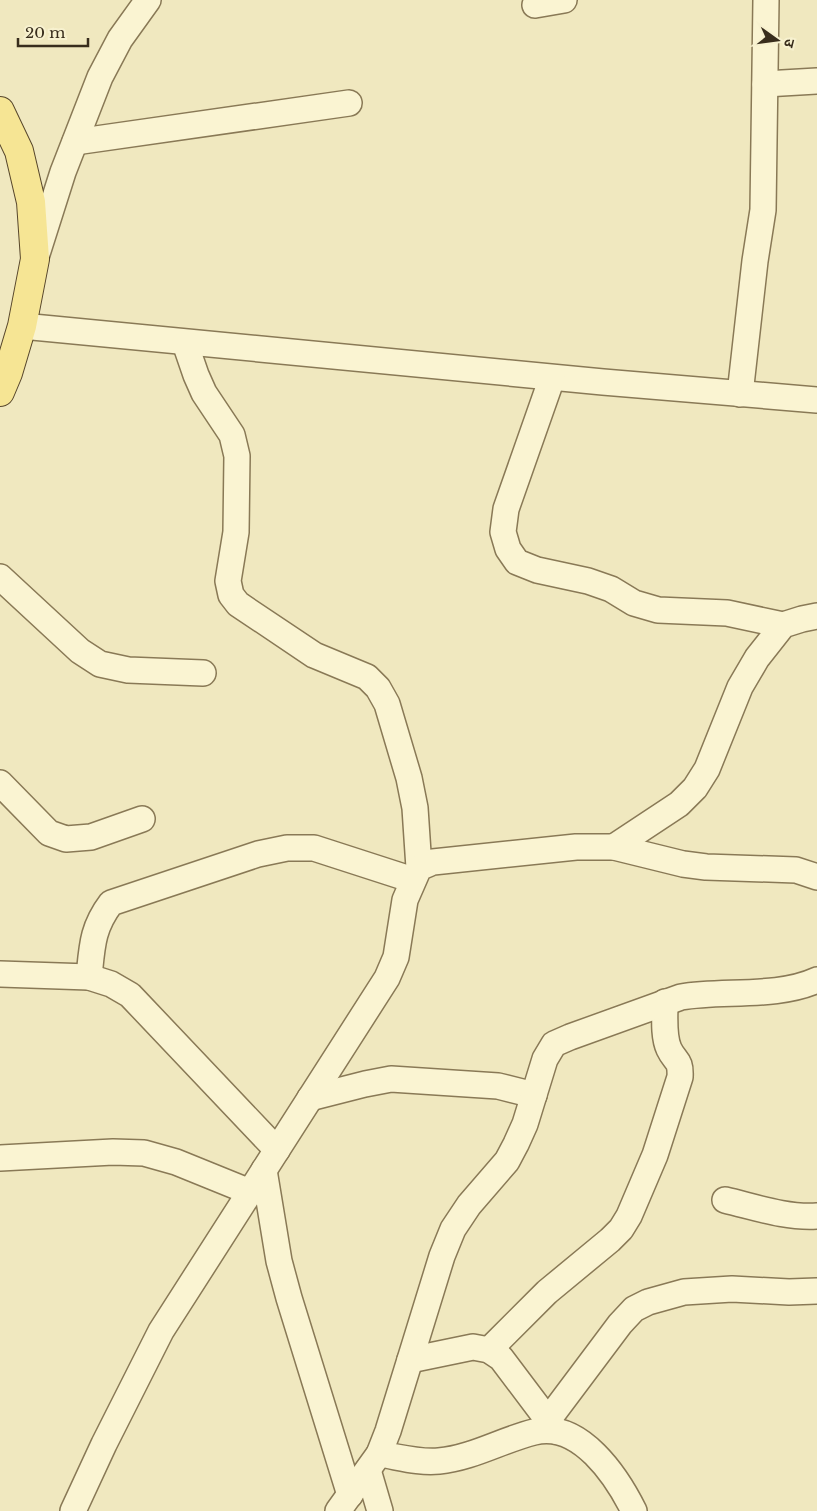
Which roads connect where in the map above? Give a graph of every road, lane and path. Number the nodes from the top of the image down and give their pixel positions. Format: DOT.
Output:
graph roads {
  1 [pos="148,0"];
  2 [pos="564,0"];
  3 [pos="766,0"];
  4 [pos="535,5"];
  5 [pos="817,81"];
  6 [pos="765,84"];
  7 [pos="349,103"];
  8 [pos="0,111"];
  9 [pos="75,142"];
  10 [pos="10,150"];
  11 [pos="35,259"];
  12 [pos="22,326"];
  13 [pos="185,343"];
  14 [pos="552,378"];
  15 [pos="0,392"];
  16 [pos="740,394"];
  17 [pos="817,400"];
  18 [pos="0,577"];
  19 [pos="817,616"];
  20 [pos="783,625"];
  21 [pos="203,673"];
  22 [pos="0,783"];
  23 [pos="142,819"];
  24 [pos="614,847"];
  25 [pos="416,874"];
  26 [pos="817,877"];
  27 [pos="0,974"];
  28 [pos="89,977"];
  29 [pos="817,980"];
  30 [pos="665,1002"];
  31 [pos="534,1095"];
  32 [pos="310,1098"];
  33 [pos="0,1158"];
  34 [pos="270,1160"];
  35 [pos="250,1192"];
  36 [pos="725,1200"];
  37 [pos="817,1216"];
  38 [pos="817,1291"];
  39 [pos="489,1350"];
  40 [pos="410,1360"];
  41 [pos="552,1426"];
  42 [pos="374,1462"];
  43 [pos="344,1503"];
  44 [pos="73,1511"];
  45 [pos="380,1511"];
  46 [pos="634,1511"];
  1 -- 9 [label="street"];
  2 -- 4 [label="street"];
  3 -- 6 [label="street"];
  5 -- 6 [label="street"];
  6 -- 16 [label="street"];
  7 -- 9 [label="street"];
  8 -- 10 [label="main road"];
  9 -- 11 [label="street"];
  10 -- 11 [label="main road"];
  11 -- 12 [label="main road"];
  12 -- 13 [label="street"];
  12 -- 15 [label="main road"];
  13 -- 14 [label="street"];
  13 -- 25 [label="street"];
  14 -- 16 [label="street"];
  14 -- 20 [label="street"];
  16 -- 17 [label="street"];
  18 -- 21 [label="street"];
  19 -- 20 [label="street"];
  20 -- 24 [label="street"];
  22 -- 23 [label="street"];
  24 -- 25 [label="street"];
  24 -- 26 [label="street"];
  25 -- 28 [label="street"];
  25 -- 32 [label="street"];
  27 -- 28 [label="street"];
  28 -- 34 [label="street"];
  29 -- 30 [label="street"];
  30 -- 31 [label="street"];
  30 -- 39 [label="street"];
  31 -- 32 [label="street"];
  31 -- 40 [label="street"];
  32 -- 34 [label="street"];
  33 -- 35 [label="street"];
  34 -- 35 [label="street"];
  34 -- 43 [label="street"];
  35 -- 44 [label="street"];
  36 -- 37 [label="street"];
  38 -- 41 [label="street"];
  39 -- 40 [label="street"];
  39 -- 41 [label="street"];
  40 -- 42 [label="street"];
  41 -- 42 [label="street"];
  41 -- 46 [label="street"];
  42 -- 43 [label="street"];
  42 -- 45 [label="street"];
}
